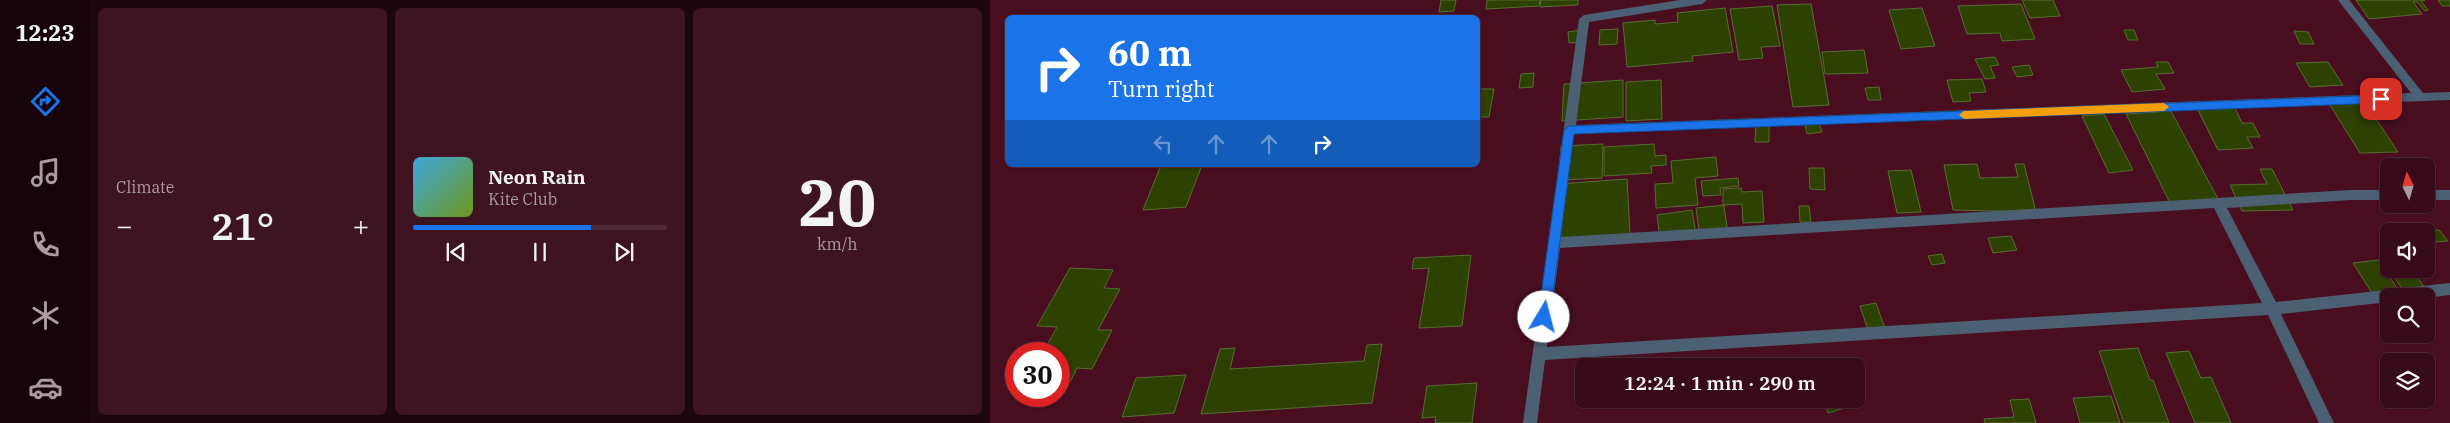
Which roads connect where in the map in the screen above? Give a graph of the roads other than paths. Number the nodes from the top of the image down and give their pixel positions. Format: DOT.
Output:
graph roads {
  1 [pos="1702,0"];
  2 [pos="2343,0"];
  3 [pos="2450,96"];
  4 [pos="2420,97"];
  5 [pos="1569,130"];
  6 [pos="2380,195"];
  7 [pos="2435,195"];
  8 [pos="2450,195"];
  9 [pos="2218,203"];
  10 [pos="1554,243"];
  11 [pos="2450,289"];
  12 [pos="2272,309"];
  13 [pos="1539,354"];
  14 [pos="1530,423"];
  15 [pos="2327,423"];
  1 -- 5 [label="street"];
  2 -- 4 [label="street"];
  3 -- 4 [label="street"];
  4 -- 5 [label="street"];
  5 -- 10 [label="street"];
  6 -- 9 [label="street"];
  7 -- 8 [label="street"];
  9 -- 10 [label="street"];
  9 -- 12 [label="street"];
  10 -- 13 [label="street"];
  11 -- 12 [label="street"];
  12 -- 13 [label="street"];
  12 -- 15 [label="street"];
  13 -- 14 [label="street"];
}
